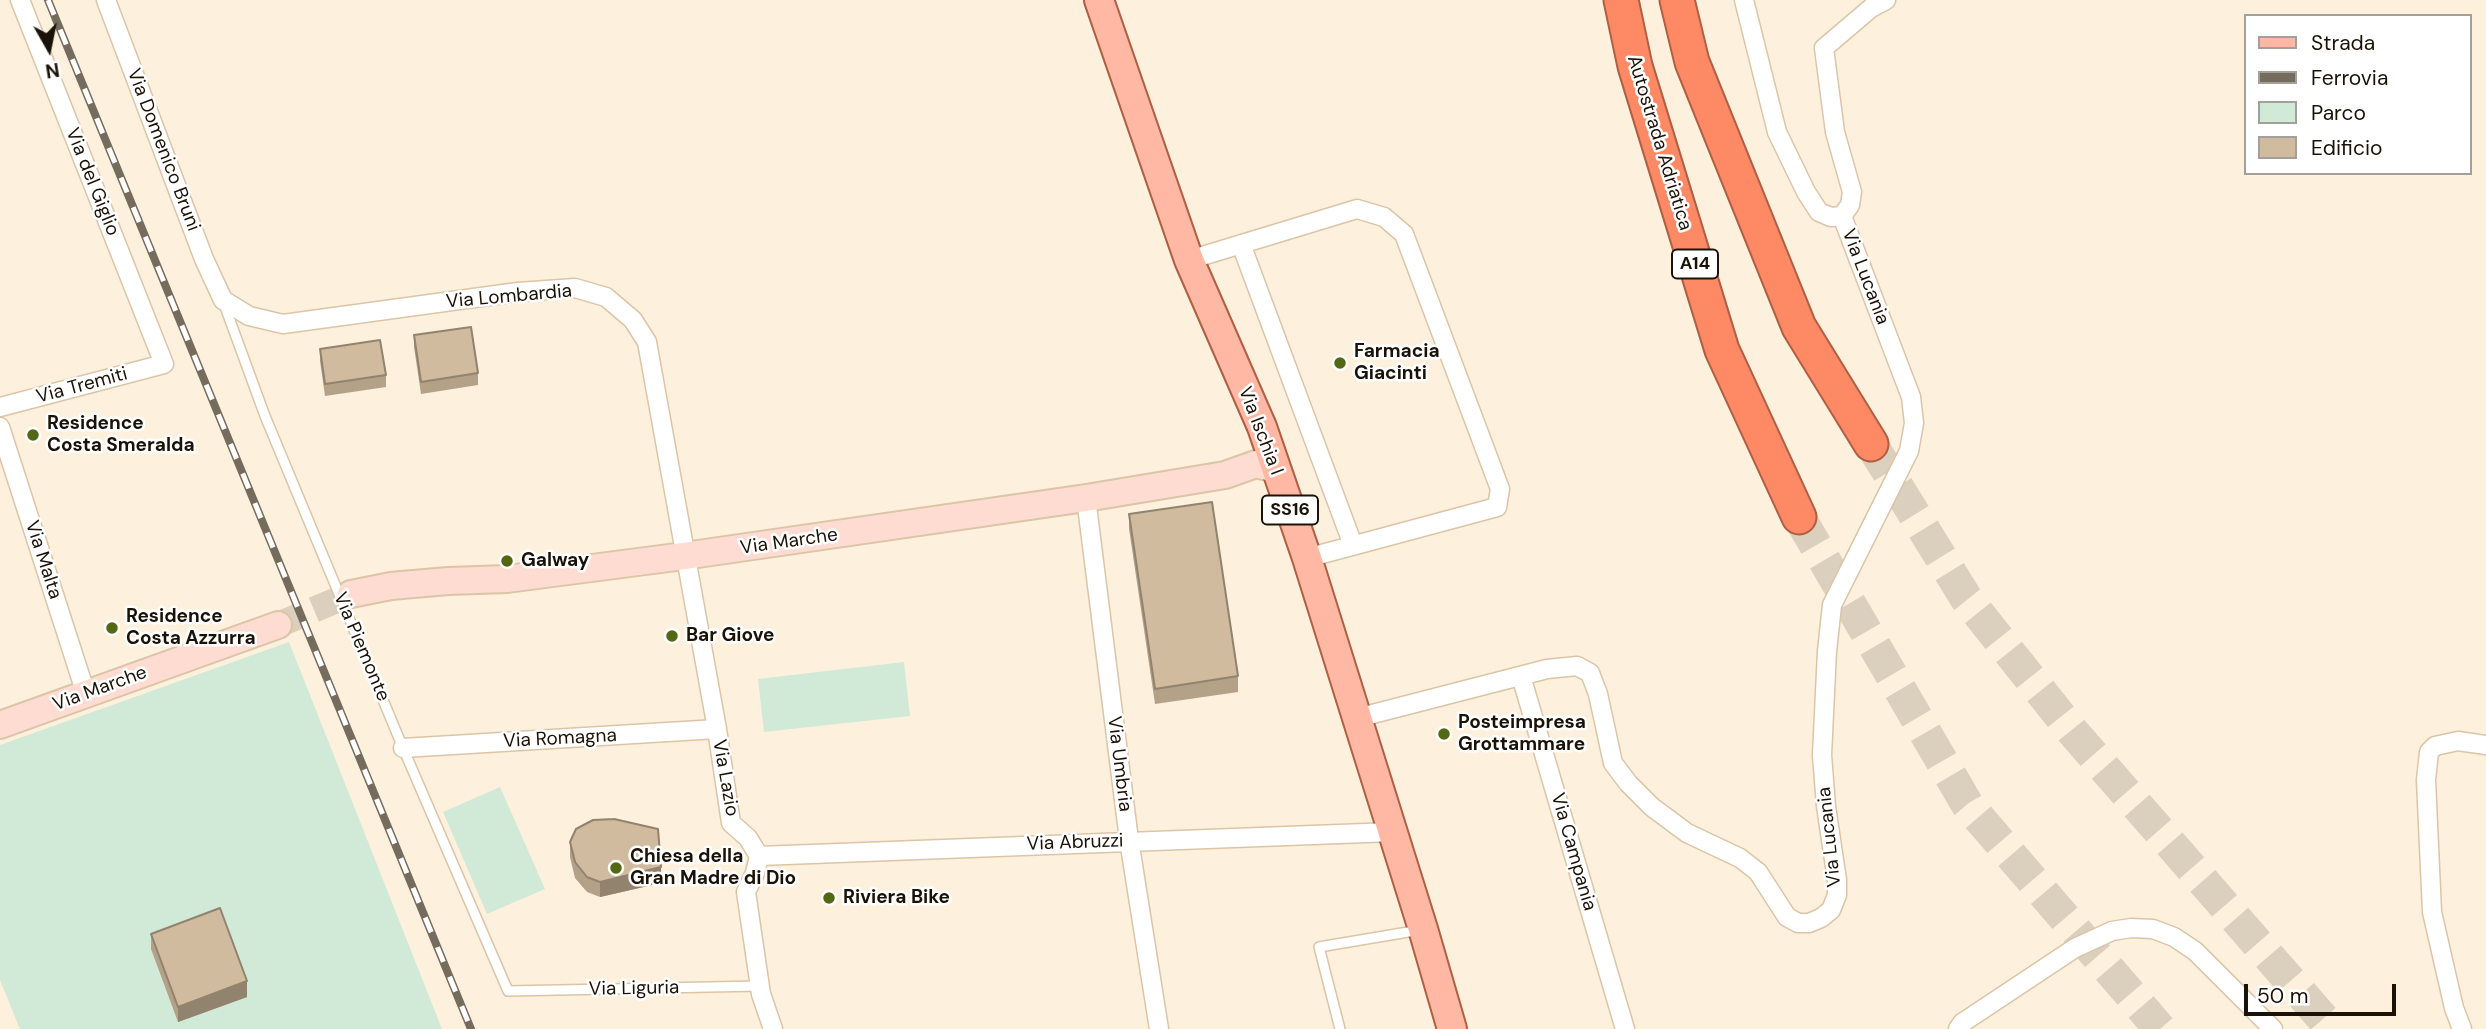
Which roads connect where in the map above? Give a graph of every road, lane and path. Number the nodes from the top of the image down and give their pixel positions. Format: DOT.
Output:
graph roads {
  1 [pos="20,0"];
  2 [pos="106,0"];
  3 [pos="1099,0"];
  4 [pos="1620,0"];
  5 [pos="1677,0"];
  6 [pos="1744,0"];
  7 [pos="1886,0"];
  8 [pos="1842,216"];
  9 [pos="1241,244"];
  10 [pos="1189,260"];
  11 [pos="223,300"];
  12 [pos="164,364"];
  13 [pos="0,407"];
  14 [pos="0,427"];
  15 [pos="1871,444"];
  16 [pos="1275,469"];
  17 [pos="1086,498"];
  18 [pos="1799,517"];
  19 [pos="1353,545"];
  20 [pos="684,556"];
  21 [pos="1307,558"];
  22 [pos="351,594"];
  23 [pos="278,625"];
  24 [pos="1521,676"];
  25 [pos="86,694"];
  26 [pos="1357,718"];
  27 [pos="0,724"];
  28 [pos="717,729"];
  29 [pos="2486,745"];
  30 [pos="403,748"];
  31 [pos="1392,832"];
  32 [pos="1129,841"];
  33 [pos="759,856"];
  34 [pos="1423,929"];
  35 [pos="760,986"];
  36 [pos="508,991"];
  37 [pos="774,1029"];
  38 [pos="1159,1029"];
  39 [pos="1340,1029"];
  40 [pos="1452,1029"];
  41 [pos="1625,1029"];
  42 [pos="1958,1029"];
  43 [pos="2273,1029"];
  44 [pos="2462,1029"];
  1 -- 12 [label="street, Via del Giglio"];
  2 -- 11 [label="street, Via Domenico Bruni"];
  3 -- 10 [label="main road, Via Ischia I / SS16"];
  4 -- 18 [label="highway, Autostrada Adriatica / A14"];
  5 -- 15 [label="highway"];
  6 -- 8 [label="street"];
  7 -- 8 [label="street"];
  8 -- 24 [label="street, Via Lucania"];
  9 -- 10 [label="street"];
  9 -- 19 [label="street"];
  9 -- 19 [label="street"];
  10 -- 16 [label="main road, Via Ischia I / SS16"];
  11 -- 20 [label="street, Via Lombardia"];
  11 -- 30 [label="lane, Via Piemonte"];
  12 -- 13 [label="street, Via Tremiti"];
  14 -- 25 [label="street, Via Malta"];
  16 -- 17 [label="street, Via Marche"];
  16 -- 21 [label="main road, Via Ischia I / SS16"];
  17 -- 20 [label="street, Via Marche"];
  17 -- 32 [label="street, Via Umbria"];
  19 -- 21 [label="street"];
  20 -- 22 [label="street, Via Marche"];
  20 -- 28 [label="street, Via Lazio"];
  21 -- 26 [label="main road, Via Ischia I / SS16"];
  23 -- 25 [label="street, Via Marche"];
  24 -- 26 [label="street, Via Lucania"];
  24 -- 41 [label="street, Via Campania"];
  25 -- 27 [label="street, Via Marche"];
  26 -- 31 [label="main road, Via Ischia I / SS16"];
  28 -- 30 [label="street, Via Romagna"];
  28 -- 33 [label="street, Via Lazio"];
  29 -- 44 [label="street"];
  30 -- 36 [label="lane, Via Piemonte"];
  31 -- 32 [label="street, Via Abruzzi"];
  31 -- 34 [label="main road, Via Ischia I / SS16"];
  32 -- 33 [label="street, Via Abruzzi"];
  32 -- 38 [label="street, Via Umbria"];
  33 -- 35 [label="street"];
  34 -- 39 [label="lane"];
  34 -- 40 [label="main road, Via Ischia I / SS16"];
  35 -- 36 [label="lane, Via Liguria"];
  35 -- 37 [label="street"];
  42 -- 43 [label="street"];
}
